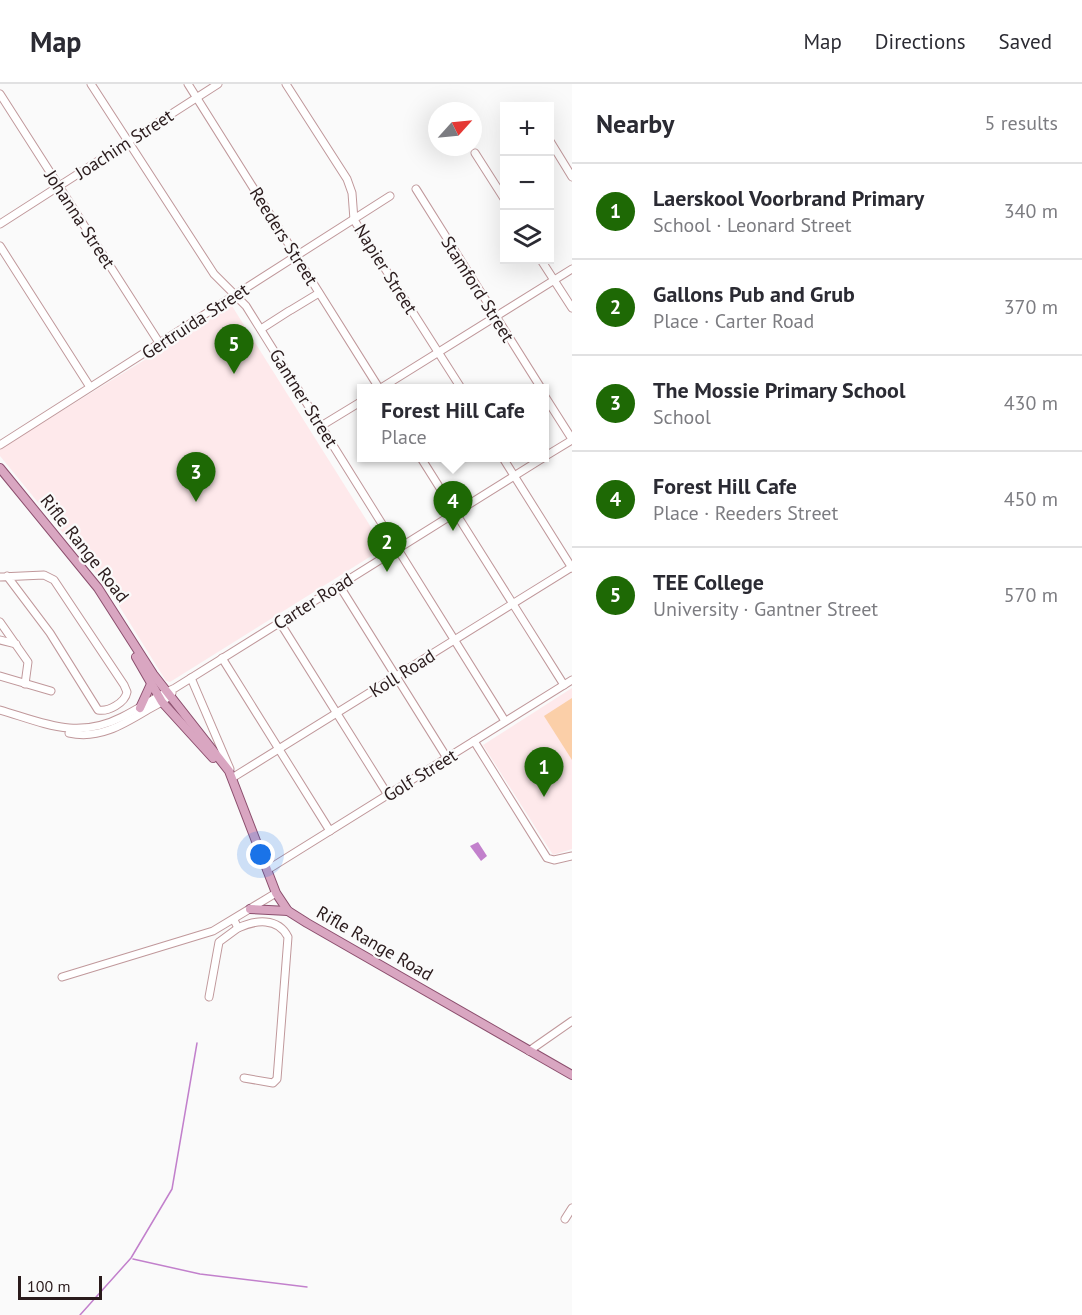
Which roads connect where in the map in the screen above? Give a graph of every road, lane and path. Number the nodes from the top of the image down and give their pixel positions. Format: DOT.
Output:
graph roads {
  1 [pos="91,84"];
  2 [pos="188,84"];
  3 [pos="218,84"];
  4 [pos="286,84"];
  5 [pos="0,94"];
  6 [pos="196,98"];
  7 [pos="128,142"];
  8 [pos="554,149"];
  9 [pos="477,156"];
  10 [pos="572,177"];
  11 [pos="58,186"];
  12 [pos="416,189"];
  13 [pos="500,194"];
  14 [pos="390,196"];
  15 [pos="354,220"];
  16 [pos="0,224"];
  17 [pos="0,246"];
  18 [pos="297,257"];
  19 [pos="544,264"];
  20 [pos="572,269"];
  21 [pos="554,280"];
  22 [pos="319,293"];
  23 [pos="236,294"];
  24 [pos="572,308"];
  25 [pos="496,317"];
  26 [pos="261,329"];
  27 [pos="160,344"];
  28 [pos="439,353"];
  29 [pos="377,384"];
  30 [pos="387,384"];
  31 [pos="458,384"];
  32 [pos="538,384"];
  33 [pos="90,387"];
  34 [pos="549,402"];
  35 [pos="357,404"];
  36 [pos="321,426"];
  37 [pos="572,440"];
  38 [pos="0,446"];
  39 [pos="549,454"];
  40 [pos="424,462"];
  41 [pos="506,462"];
  42 [pos="536,462"];
  43 [pos="0,468"];
  44 [pos="0,474"];
  45 [pos="514,475"];
  46 [pos="455,512"];
  47 [pos="397,549"];
  48 [pos="572,568"];
  49 [pos="4,576"];
  50 [pos="339,585"];
  51 [pos="513,604"];
  52 [pos="0,621"];
  53 [pos="279,621"];
  54 [pos="0,640"];
  55 [pos="455,640"];
  56 [pos="16,644"];
  57 [pos="222,658"];
  58 [pos="0,676"];
  59 [pos="396,677"];
  60 [pos="191,678"];
  61 [pos="572,680"];
  62 [pos="25,684"];
  63 [pos="151,684"];
  64 [pos="564,685"];
  65 [pos="51,691"];
  66 [pos="164,697"];
  67 [pos="140,708"];
  68 [pos="0,711"];
  69 [pos="337,713"];
  70 [pos="505,721"];
  71 [pos="93,731"];
  72 [pos="474,741"];
  73 [pos="280,750"];
  74 [pos="447,758"];
  75 [pos="233,778"];
  76 [pos="388,795"];
  77 [pos="330,831"];
  78 [pos="572,856"];
  79 [pos="267,870"];
  80 [pos="276,893"];
  81 [pos="250,909"];
  82 [pos="288,911"];
  83 [pos="234,920"];
  84 [pos="238,928"];
  85 [pos="62,977"];
  86 [pos="209,997"];
  87 [pos="572,1021"];
  88 [pos="529,1051"];
  89 [pos="572,1075"];
  90 [pos="244,1078"];
  91 [pos="572,1208"];
  92 [pos="565,1219"];
  1 -- 7 [label="street, Gantner Street"];
  2 -- 6 [label="street, Reeders Street"];
  3 -- 6 [label="street, Joachim Street"];
  4 -- 15 [label="street, Napier Street"];
  5 -- 11 [label="street, Johanna Street"];
  6 -- 7 [label="street, Joachim Street"];
  6 -- 18 [label="street, Reeders Street"];
  7 -- 11 [label="street, Joachim Street"];
  7 -- 23 [label="street, Gantner Street"];
  8 -- 10 [label="street"];
  9 -- 13 [label="street"];
  11 -- 16 [label="street, Joachim Street"];
  11 -- 27 [label="street, Johanna Street"];
  12 -- 25 [label="street, Stamford Street"];
  14 -- 15 [label="street, Gertruida Street"];
  15 -- 18 [label="street, Gertruida Street"];
  15 -- 28 [label="street, Napier Street"];
  17 -- 33 [label="street"];
  18 -- 22 [label="street, Reeders Street"];
  18 -- 23 [label="street, Gertruida Street"];
  19 -- 21 [label="street"];
  20 -- 21 [label="street"];
  21 -- 24 [label="street"];
  21 -- 25 [label="street"];
  22 -- 26 [label="street"];
  22 -- 29 [label="street, Reeders Street"];
  23 -- 26 [label="street, Gantner Street"];
  23 -- 27 [label="street, Gertruida Street"];
  25 -- 28 [label="street"];
  25 -- 32 [label="street, Stamford Street"];
  26 -- 36 [label="street, Gantner Street"];
  27 -- 33 [label="street, Gertruida Street"];
  28 -- 30 [label="street"];
  28 -- 31 [label="street, Napier Street"];
  33 -- 38 [label="street, Gertruida Street"];
  34 -- 37 [label="street"];
  35 -- 36 [label="street"];
  36 -- 47 [label="street, Gantner Street"];
  37 -- 39 [label="street, Carter Road"];
  40 -- 46 [label="street"];
  41 -- 45 [label="street"];
  42 -- 45 [label="street, Carter Road"];
  43 -- 66 [label="main road, Rifle Range Road"];
  44 -- 63 [label="main road, Rifle Range Road"];
  45 -- 46 [label="street, Carter Road"];
  45 -- 48 [label="street"];
  46 -- 47 [label="street, Carter Road"];
  46 -- 51 [label="street"];
  47 -- 50 [label="street, Carter Road"];
  47 -- 55 [label="street, Gantner Street"];
  48 -- 51 [label="street, Koll Road"];
  49 -- 49 [label="street"];
  50 -- 53 [label="street, Carter Road"];
  50 -- 59 [label="street"];
  51 -- 55 [label="street, Koll Road"];
  51 -- 64 [label="street"];
  52 -- 56 [label="street"];
  53 -- 57 [label="street, Carter Road"];
  53 -- 69 [label="street"];
  54 -- 56 [label="street"];
  55 -- 59 [label="street, Koll Road"];
  55 -- 70 [label="street, Gantner Street"];
  56 -- 62 [label="street"];
  57 -- 60 [label="street, Carter Road"];
  57 -- 73 [label="street"];
  58 -- 62 [label="street"];
  59 -- 69 [label="street, Koll Road"];
  59 -- 74 [label="street"];
  60 -- 66 [label="street, Carter Road"];
  60 -- 75 [label="street, Rifle Range Road"];
  61 -- 64 [label="street, Golf Street"];
  62 -- 65 [label="street"];
  63 -- 66 [label="main road, Rifle Range Road"];
  63 -- 67 [label="main road"];
  64 -- 70 [label="street, Golf Street"];
  66 -- 67 [label="street"];
  66 -- 71 [label="street"];
  66 -- 75 [label="main road, Rifle Range Road"];
  67 -- 71 [label="street"];
  68 -- 71 [label="street"];
  69 -- 73 [label="street, Koll Road"];
  69 -- 76 [label="street"];
  70 -- 72 [label="street, Golf Street"];
  72 -- 74 [label="street, Golf Street"];
  72 -- 78 [label="street"];
  73 -- 75 [label="street, Koll Road"];
  73 -- 77 [label="street"];
  74 -- 76 [label="street, Golf Street"];
  75 -- 79 [label="main road, Rifle Range Road"];
  76 -- 77 [label="street, Golf Street"];
  77 -- 79 [label="street, Golf Street"];
  79 -- 80 [label="main road, Rifle Range Road"];
  80 -- 81 [label="street"];
  80 -- 82 [label="main road, Rifle Range Road"];
  81 -- 82 [label="main road"];
  81 -- 83 [label="street"];
  82 -- 88 [label="main road, Rifle Range Road"];
  83 -- 84 [label="street"];
  83 -- 85 [label="street"];
  84 -- 86 [label="street"];
  84 -- 90 [label="street"];
  87 -- 88 [label="street"];
  88 -- 89 [label="main road, Rifle Range Road"];
  91 -- 92 [label="street"];
}
